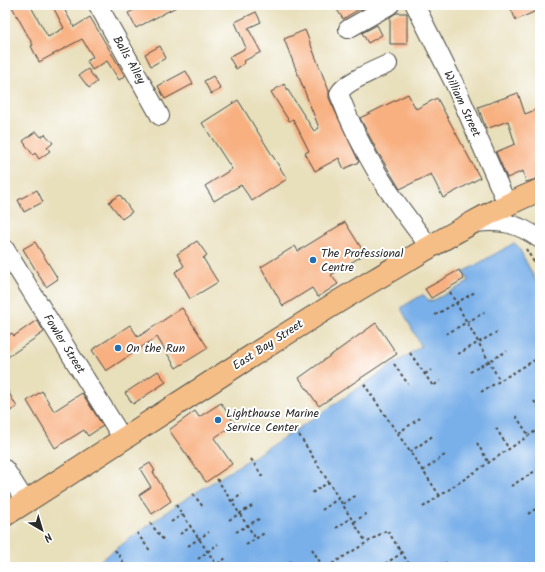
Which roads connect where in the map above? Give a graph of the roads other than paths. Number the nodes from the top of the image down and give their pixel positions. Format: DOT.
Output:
graph roads {
  1 [pos="98,5"];
  2 [pos="390,5"];
  3 [pos="415,5"];
  4 [pos="348,29"];
  5 [pos="388,64"];
  6 [pos="160,116"];
  7 [pos="540,190"];
  8 [pos="507,204"];
  9 [pos="469,224"];
  10 [pos="540,239"];
  11 [pos="430,247"];
  12 [pos="5,249"];
  13 [pos="124,439"];
  14 [pos="5,469"];
  15 [pos="26,502"];
  16 [pos="5,515"];
  1 -- 6 [label="street, Balls Alley"];
  2 -- 4 [label="street"];
  3 -- 8 [label="street, William Street"];
  5 -- 11 [label="street"];
  7 -- 8 [label="highway, East Bay Street"];
  8 -- 9 [label="highway, East Bay Street"];
  9 -- 10 [label="street"];
  9 -- 11 [label="highway, East Bay Street"];
  11 -- 13 [label="highway, East Bay Street"];
  12 -- 13 [label="street, Fowler Street"];
  13 -- 15 [label="highway, East Bay Street"];
  14 -- 15 [label="street"];
  15 -- 16 [label="highway, East Bay Street"];
}
